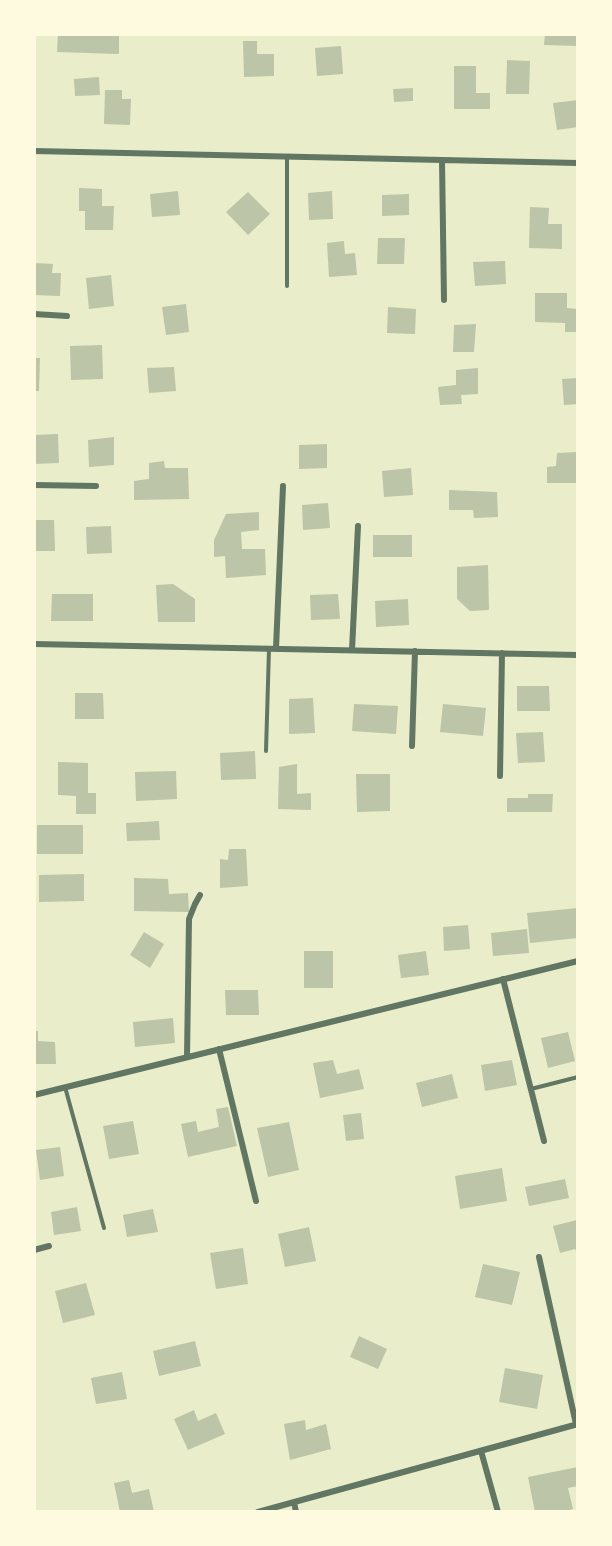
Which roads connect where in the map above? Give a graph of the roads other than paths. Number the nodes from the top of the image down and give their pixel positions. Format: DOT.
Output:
graph roads {
  1 [pos="34,151"];
  2 [pos="287,156"];
  3 [pos="442,160"];
  4 [pos="578,163"];
  5 [pos="287,286"];
  6 [pos="444,300"];
  7 [pos="34,314"];
  8 [pos="67,316"];
  9 [pos="34,485"];
  10 [pos="96,486"];
  11 [pos="283,486"];
  12 [pos="358,525"];
  13 [pos="34,644"];
  14 [pos="272,648"];
  15 [pos="352,650"];
  16 [pos="415,651"];
  17 [pos="502,653"];
  18 [pos="578,655"];
  19 [pos="412,746"];
  20 [pos="266,751"];
  21 [pos="500,776"];
  22 [pos="200,895"];
  23 [pos="578,961"];
  24 [pos="503,979"];
  25 [pos="219,1049"];
  26 [pos="187,1057"];
  27 [pos="578,1077"];
  28 [pos="65,1088"];
  29 [pos="531,1089"];
  30 [pos="34,1095"];
  31 [pos="544,1141"];
  32 [pos="256,1201"];
  33 [pos="104,1228"];
  34 [pos="49,1246"];
  35 [pos="34,1250"];
  36 [pos="539,1257"];
  37 [pos="577,1424"];
  38 [pos="480,1451"];
  39 [pos="294,1502"];
  40 [pos="258,1512"];
  41 [pos="296,1512"];
  42 [pos="498,1512"];
  1 -- 2 [label="street"];
  2 -- 3 [label="street"];
  2 -- 5 [label="lane"];
  3 -- 4 [label="street"];
  3 -- 6 [label="street"];
  7 -- 8 [label="street"];
  9 -- 10 [label="street"];
  11 -- 14 [label="street"];
  12 -- 15 [label="street"];
  13 -- 14 [label="street"];
  14 -- 15 [label="street"];
  14 -- 20 [label="lane"];
  15 -- 16 [label="street"];
  16 -- 17 [label="street"];
  16 -- 19 [label="street"];
  17 -- 18 [label="street"];
  17 -- 21 [label="street"];
  22 -- 26 [label="street"];
  23 -- 24 [label="street"];
  24 -- 25 [label="street"];
  24 -- 29 [label="street"];
  25 -- 26 [label="street"];
  25 -- 32 [label="street"];
  26 -- 28 [label="street"];
  27 -- 29 [label="lane"];
  28 -- 30 [label="street"];
  28 -- 33 [label="lane"];
  29 -- 31 [label="street"];
  34 -- 35 [label="street"];
  36 -- 37 [label="street"];
  37 -- 38 [label="street"];
  38 -- 39 [label="street"];
  38 -- 42 [label="street"];
  39 -- 40 [label="street"];
  39 -- 41 [label="street"];
}
